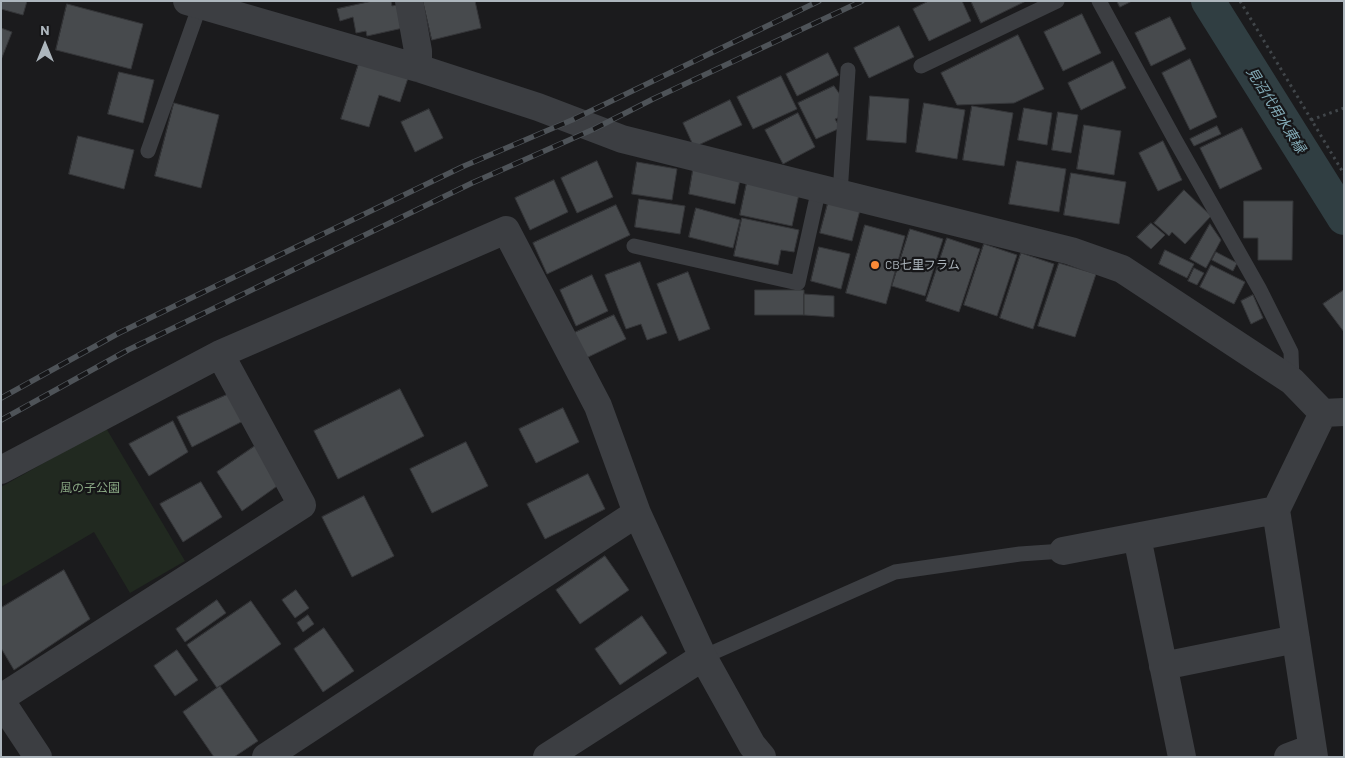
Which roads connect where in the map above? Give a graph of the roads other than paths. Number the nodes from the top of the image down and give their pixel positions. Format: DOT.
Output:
graph roads {
  1 [pos="409,1"];
  2 [pos="1057,1"];
  3 [pos="1099,1"];
  4 [pos="193,3"];
  5 [pos="921,66"];
  6 [pos="418,68"];
  7 [pos="848,70"];
  8 [pos="148,151"];
  9 [pos="829,191"];
  10 [pos="634,246"];
  11 [pos="220,354"];
  12 [pos="1292,381"];
  13 [pos="1334,412"];
  14 [pos="1,470"];
  15 [pos="1276,510"];
  16 [pos="637,513"];
  17 [pos="1137,537"];
  18 [pos="1063,551"];
  19 [pos="1296,639"];
  20 [pos="703,657"];
  21 [pos="1163,666"];
  22 [pos="1,700"];
  23 [pos="1304,754"];
  24 [pos="38,757"];
  25 [pos="266,757"];
  26 [pos="547,757"];
  27 [pos="762,757"];
  28 [pos="1182,757"];
  1 -- 6 [label="street"];
  2 -- 5 [label="lane"];
  3 -- 12 [label="lane"];
  4 -- 6 [label="street"];
  4 -- 8 [label="lane"];
  6 -- 9 [label="street"];
  7 -- 9 [label="lane"];
  9 -- 10 [label="lane"];
  9 -- 12 [label="street"];
  11 -- 14 [label="street"];
  11 -- 16 [label="street"];
  11 -- 22 [label="street"];
  12 -- 13 [label="street"];
  13 -- 15 [label="street"];
  15 -- 17 [label="street"];
  15 -- 19 [label="street"];
  16 -- 20 [label="street"];
  16 -- 25 [label="street"];
  17 -- 18 [label="street"];
  17 -- 21 [label="street"];
  18 -- 20 [label="lane"];
  19 -- 21 [label="street"];
  19 -- 23 [label="street"];
  20 -- 26 [label="street"];
  20 -- 27 [label="street"];
  21 -- 28 [label="street"];
  22 -- 24 [label="street"];
}
